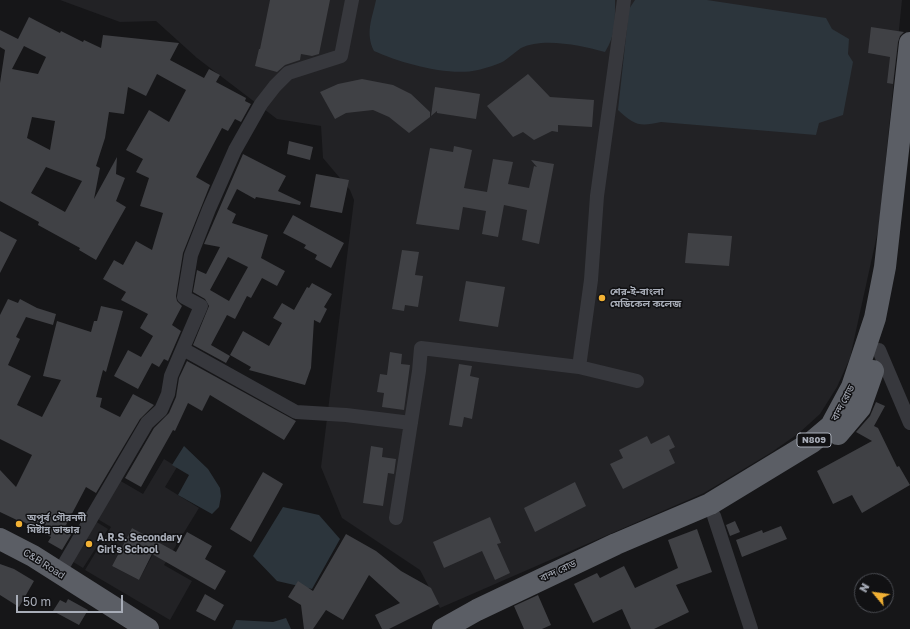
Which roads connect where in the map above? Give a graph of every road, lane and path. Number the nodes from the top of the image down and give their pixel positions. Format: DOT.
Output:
graph roads {
  1 [pos="352,0"];
  2 [pos="624,0"];
  3 [pos="910,43"];
  4 [pos="907,98"];
  5 [pos="910,170"];
  6 [pos="183,349"];
  7 [pos="879,350"];
  8 [pos="580,367"];
  9 [pos="637,381"];
  10 [pos="411,423"];
  11 [pos="910,423"];
  12 [pos="714,516"];
  13 [pos="396,518"];
  14 [pos="0,539"];
  15 [pos="59,573"];
  16 [pos="148,629"];
  17 [pos="444,629"];
  18 [pos="450,629"];
  19 [pos="752,629"];
  1 -- 6 [label="street"];
  2 -- 8 [label="street"];
  3 -- 4 [label="highway, বান্দ রোড / N809"];
  4 -- 17 [label="highway, বান্দ রোড / N809"];
  5 -- 7 [label="highway, বান্দ রোড / N809"];
  6 -- 10 [label="street"];
  6 -- 15 [label="street"];
  7 -- 11 [label="street"];
  7 -- 12 [label="highway, বান্দ রোড / N809"];
  8 -- 9 [label="street"];
  8 -- 10 [label="street"];
  10 -- 13 [label="street"];
  12 -- 18 [label="highway, বান্দ রোড / N809"];
  12 -- 19 [label="street"];
  14 -- 15 [label="highway, C&B Road"];
  15 -- 16 [label="highway, C&B Road"];
}
